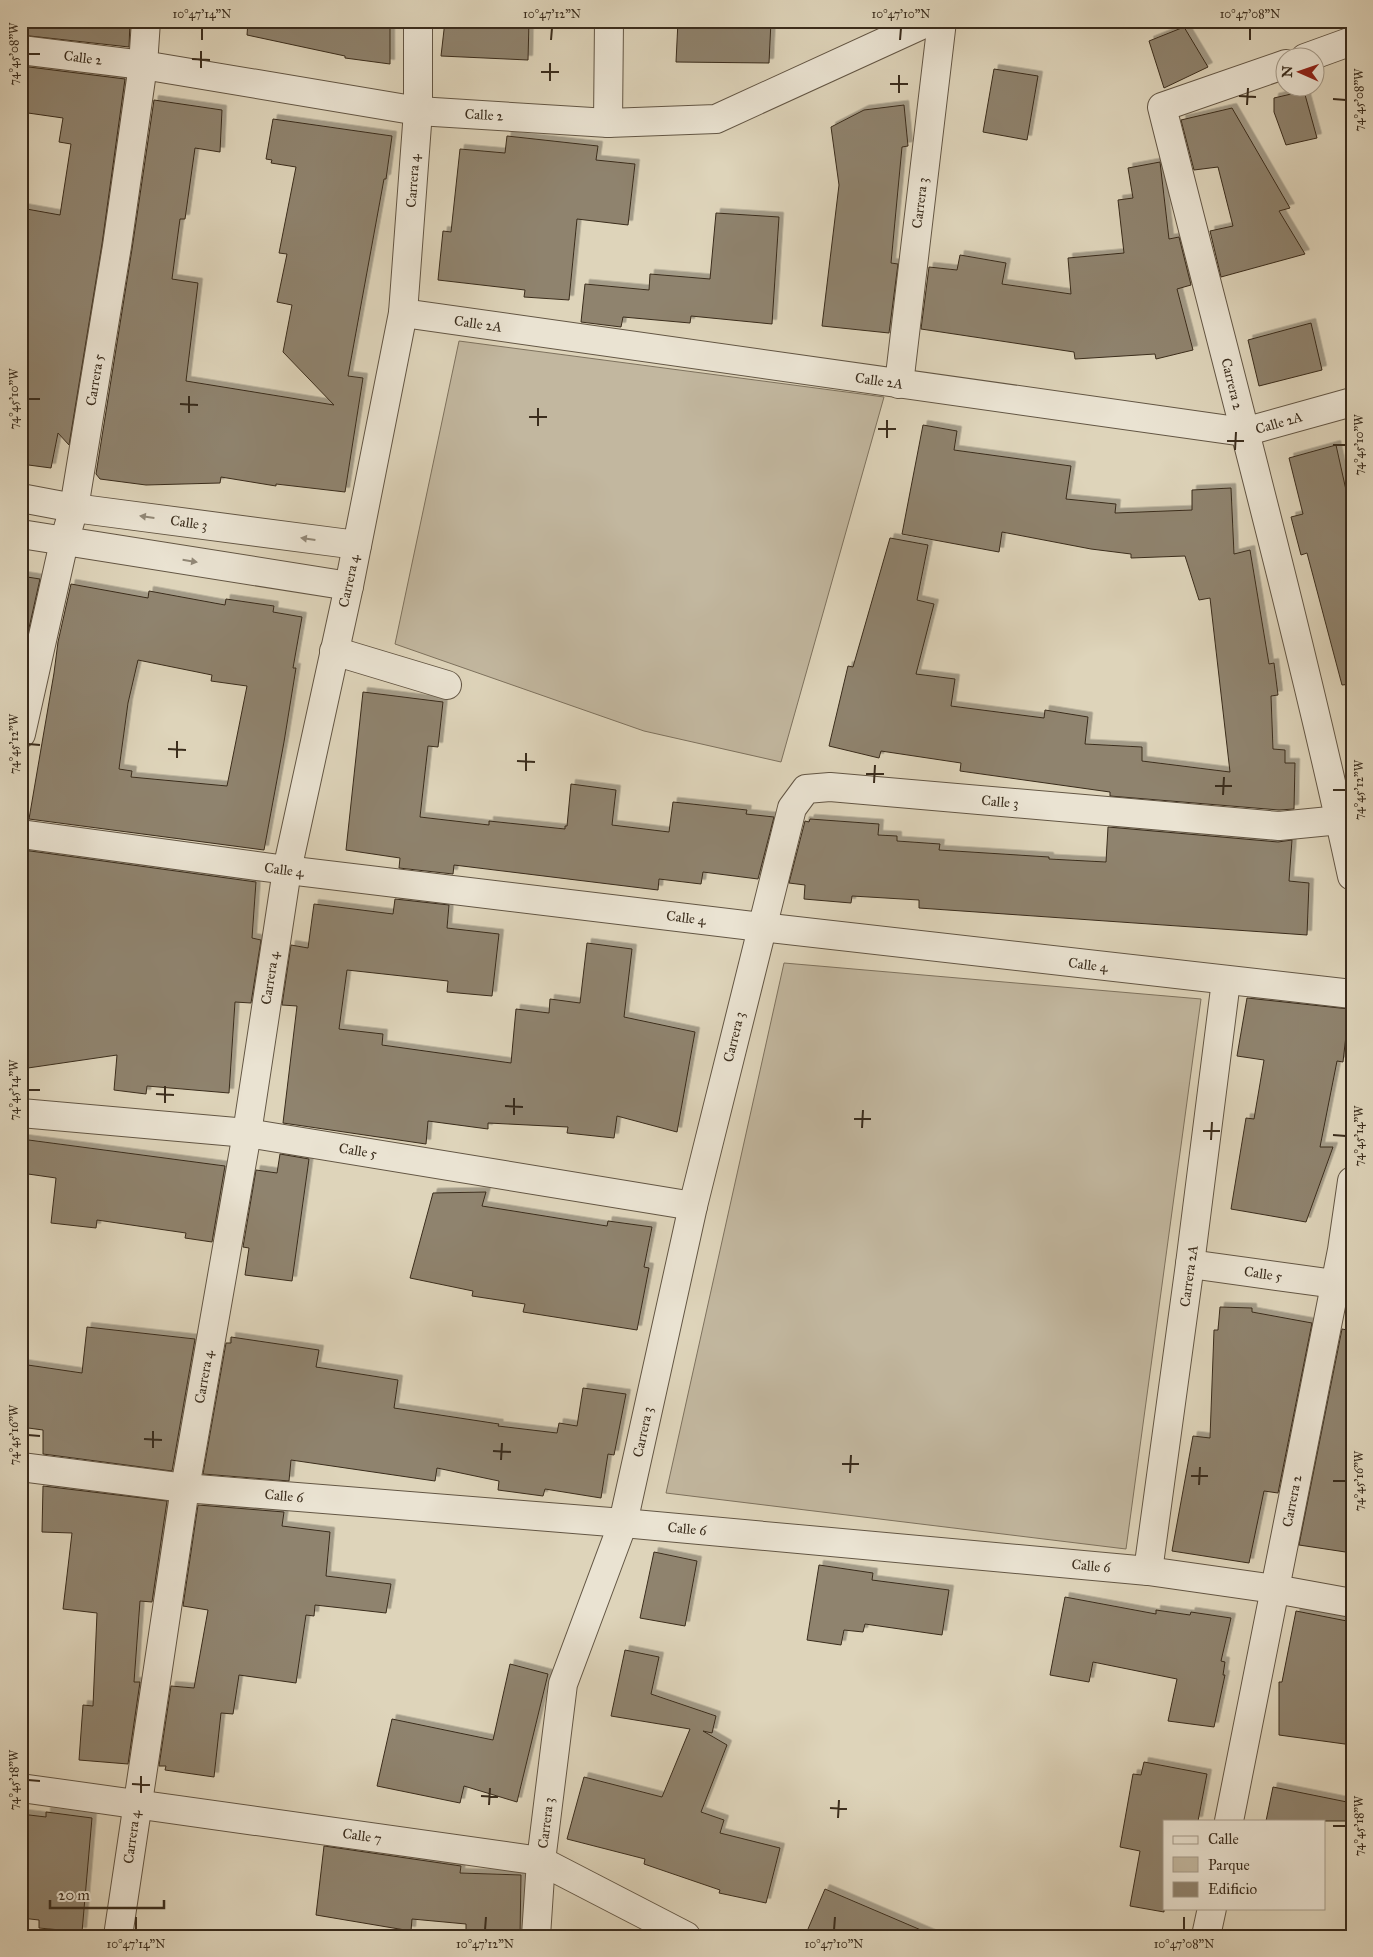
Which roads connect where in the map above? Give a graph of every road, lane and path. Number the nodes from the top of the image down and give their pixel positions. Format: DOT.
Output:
graph roads {
  1 [pos="146,21"];
  2 [pos="418,21"];
  3 [pos="609,21"];
  4 [pos="930,21"];
  5 [pos="942,21"];
  6 [pos="1352,42"];
  7 [pos="21,50"];
  8 [pos="1326,51"];
  9 [pos="143,65"];
  10 [pos="1276,67"];
  11 [pos="418,111"];
  12 [pos="608,123"];
  13 [pos="403,313"];
  14 [pos="899,384"];
  15 [pos="1352,402"];
  16 [pos="1244,432"];
  17 [pos="21,498"];
  18 [pos="74,508"];
  19 [pos="21,534"];
  20 [pos="64,542"];
  21 [pos="357,545"];
  22 [pos="349,586"];
  23 [pos="334,651"];
  24 [pos="447,685"];
  25 [pos="21,734"];
  26 [pos="1340,820"];
  27 [pos="21,834"];
  28 [pos="287,870"];
  29 [pos="1352,876"];
  30 [pos="761,927"];
  31 [pos="1226,981"];
  32 [pos="1352,994"];
  33 [pos="21,1113"];
  34 [pos="247,1133"];
  35 [pos="1352,1180"];
  36 [pos="693,1206"];
  37 [pos="1190,1264"];
  38 [pos="1335,1284"];
  39 [pos="21,1467"];
  40 [pos="185,1488"];
  41 [pos="623,1523"];
  42 [pos="1148,1571"];
  43 [pos="1274,1589"];
  44 [pos="1352,1603"];
  45 [pos="21,1788"];
  46 [pos="136,1804"];
  47 [pos="1229,1820"];
  48 [pos="541,1861"];
  49 [pos="1212,1910"];
  50 [pos="118,1936"];
  51 [pos="536,1936"];
  52 [pos="686,1936"];
  53 [pos="1206,1936"];
  1 -- 9 [label="street, Carrera 5"];
  2 -- 11 [label="street, Carrera 4"];
  3 -- 12 [label="street"];
  4 -- 12 [label="street, Calle 2"];
  5 -- 14 [label="street, Carrera 3"];
  6 -- 8 [label="street"];
  7 -- 9 [label="street, Calle 2"];
  9 -- 11 [label="street, Calle 2"];
  9 -- 18 [label="street, Carrera 5"];
  10 -- 16 [label="street, Carrera 2"];
  11 -- 12 [label="street, Calle 2"];
  11 -- 13 [label="street, Carrera 4"];
  13 -- 14 [label="street, Calle 2A"];
  13 -- 21 [label="street, Carrera 4"];
  14 -- 16 [label="street, Calle 2A"];
  15 -- 16 [label="street, Calle 2A"];
  16 -- 26 [label="street, Carrera 2"];
  17 -- 18 [label="street, Calle 3"];
  18 -- 20 [label="street, Carrera 5"];
  21 -- 18 [label="street, Calle 3, one-way"];
  19 -- 20 [label="street"];
  20 -- 22 [label="street, one-way"];
  20 -- 25 [label="street, Carrera 5"];
  21 -- 22 [label="street, Carrera 4"];
  22 -- 23 [label="street, Carrera 4"];
  23 -- 24 [label="street"];
  23 -- 28 [label="street, Carrera 4"];
  26 -- 29 [label="street, Carrera 2"];
  26 -- 30 [label="street, Calle 3"];
  27 -- 28 [label="street, Calle 4"];
  28 -- 30 [label="street, Calle 4"];
  28 -- 34 [label="street, Carrera 4"];
  30 -- 31 [label="street, Calle 4"];
  30 -- 36 [label="street, Carrera 3"];
  31 -- 32 [label="street, Calle 4"];
  31 -- 37 [label="street, Carrera 2A"];
  33 -- 34 [label="street, Calle 5"];
  34 -- 36 [label="street, Calle 5"];
  34 -- 40 [label="street, Carrera 4"];
  35 -- 38 [label="street, Carrera 2"];
  36 -- 41 [label="street, Carrera 3"];
  37 -- 38 [label="street, Calle 5"];
  37 -- 42 [label="street, Carrera 2A"];
  38 -- 43 [label="street, Carrera 2"];
  39 -- 40 [label="street, Calle 6"];
  40 -- 41 [label="street, Calle 6"];
  40 -- 46 [label="street, Carrera 4"];
  41 -- 42 [label="street, Calle 6"];
  41 -- 48 [label="street, Carrera 3"];
  42 -- 43 [label="street, Calle 6"];
  43 -- 44 [label="street, Calle 6"];
  43 -- 47 [label="street, Carrera 2"];
  45 -- 46 [label="street, Calle 7"];
  46 -- 48 [label="street, Calle 7"];
  46 -- 50 [label="street, Carrera 4"];
  48 -- 51 [label="street, Carrera 3"];
  48 -- 52 [label="street, Calle 7"];
  49 -- 53 [label="street"];
}
